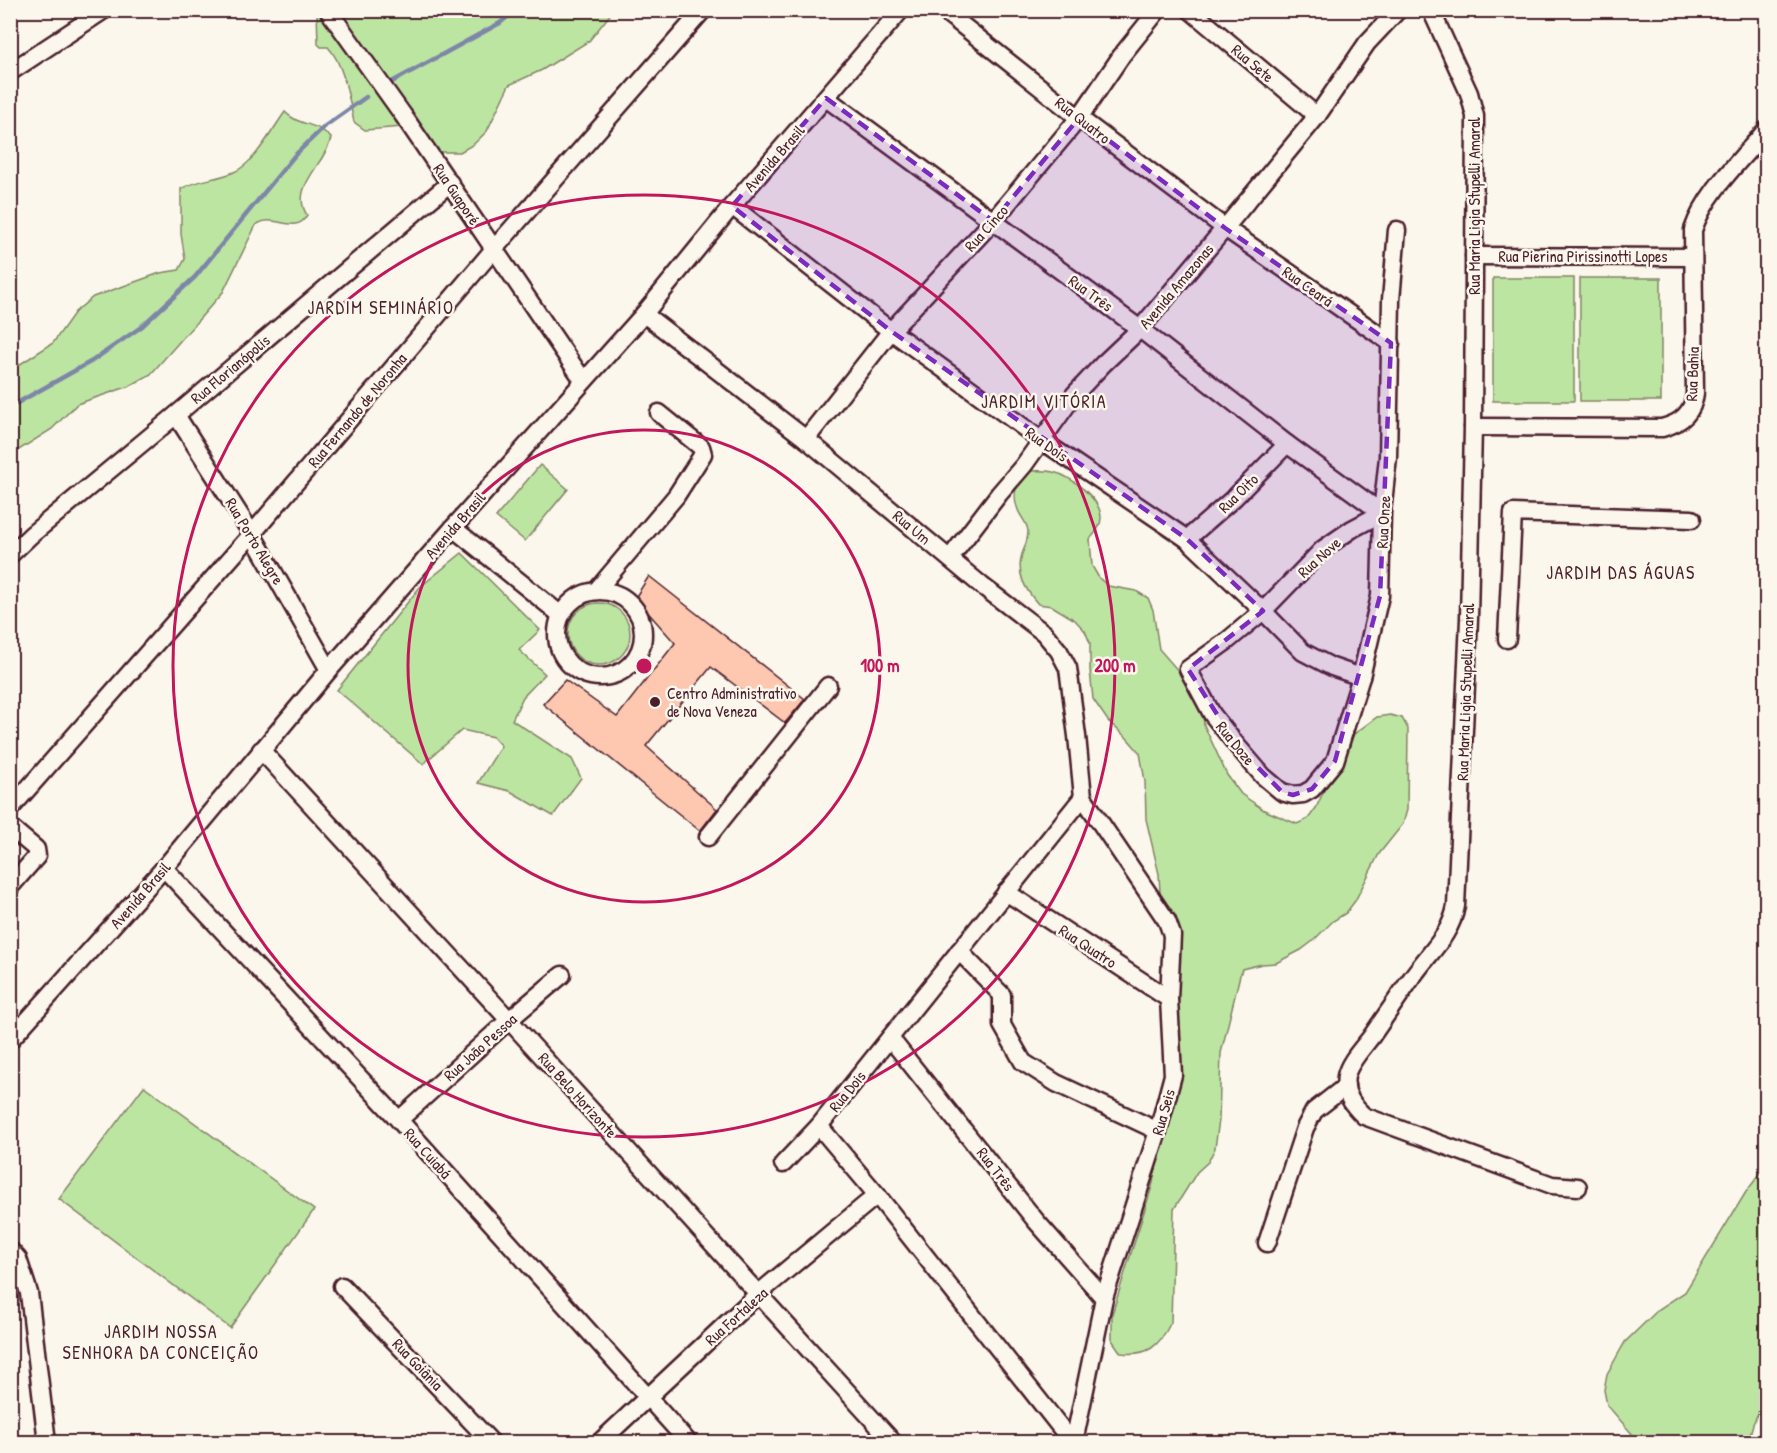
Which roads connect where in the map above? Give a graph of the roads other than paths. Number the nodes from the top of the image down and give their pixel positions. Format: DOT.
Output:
graph roads {
  1 [pos="104,10"];
  2 [pos="328,10"];
  3 [pos="702,10"];
  4 [pos="901,10"];
  5 [pos="943,10"];
  6 [pos="1158,10"];
  7 [pos="1190,10"];
  8 [pos="1398,10"];
  9 [pos="1431,10"];
  10 [pos="10,72"];
  11 [pos="826,98"];
  12 [pos="1317,116"];
  13 [pos="1079,118"];
  14 [pos="1767,130"];
  15 [pos="450,183"];
  16 [pos="732,206"];
  17 [pos="993,220"];
  18 [pos="1225,228"];
  19 [pos="1397,230"];
  20 [pos="494,249"];
  21 [pos="1474,256"];
  22 [pos="1692,257"];
  23 [pos="644,314"];
  24 [pos="1140,329"];
  25 [pos="891,331"];
  26 [pos="1391,343"];
  27 [pos="583,380"];
  28 [pos="659,413"];
  29 [pos="176,415"];
  30 [pos="1473,427"];
  31 [pos="806,438"];
  32 [pos="1041,440"];
  33 [pos="1287,444"];
  34 [pos="1382,513"];
  35 [pos="1692,519"];
  36 [pos="453,528"];
  37 [pos="252,534"];
  38 [pos="1186,539"];
  39 [pos="10,555"];
  40 [pos="950,558"];
  41 [pos="596,591"];
  42 [pos="1263,611"];
  43 [pos="561,615"];
  44 [pos="1507,639"];
  45 [pos="1188,669"];
  46 [pos="329,670"];
  47 [pos="1361,677"];
  48 [pos="828,686"];
  49 [pos="261,750"];
  50 [pos="1303,794"];
  51 [pos="1083,797"];
  52 [pos="10,809"];
  53 [pos="10,827"];
  54 [pos="708,837"];
  55 [pos="164,868"];
  56 [pos="10,887"];
  57 [pos="1006,892"];
  58 [pos="959,951"];
  59 [pos="562,975"];
  60 [pos="1169,999"];
  61 [pos="509,1020"];
  62 [pos="890,1038"];
  63 [pos="10,1040"];
  64 [pos="1346,1086"];
  65 [pos="399,1120"];
  66 [pos="819,1126"];
  67 [pos="1158,1131"];
  68 [pos="783,1164"];
  69 [pos="1578,1187"];
  70 [pos="877,1195"];
  71 [pos="1267,1243"];
  72 [pos="13,1259"];
  73 [pos="342,1286"];
  74 [pos="758,1294"];
  75 [pos="1104,1298"];
  76 [pos="647,1398"];
  77 [pos="47,1443"];
  78 [pos="491,1443"];
  79 [pos="600,1443"];
  80 [pos="688,1443"];
  81 [pos="892,1443"];
  82 [pos="1073,1443"];
  1 -- 10 [label="street"];
  2 -- 15 [label="street, Rua Guaporé"];
  3 -- 20 [label="street, Rua Fernando de Noronha"];
  4 -- 11 [label="street, Avenida Brasil"];
  5 -- 13 [label="street, Rua Quatro"];
  6 -- 13 [label="street, Rua Cinco"];
  7 -- 12 [label="street, Rua Sete"];
  8 -- 12 [label="street, Avenida Amazonas"];
  9 -- 21 [label="street, Rua Maria Ligia Stupelli Amaral"];
  11 -- 16 [label="street, Avenida Brasil"];
  11 -- 17 [label="street, Rua Três"];
  12 -- 18 [label="street, Avenida Amazonas"];
  13 -- 17 [label="street, Rua Cinco"];
  13 -- 18 [label="street, Rua Quatro"];
  14 -- 22 [label="street, Rua Bahia"];
  15 -- 20 [label="street, Rua Guaporé"];
  15 -- 29 [label="street, Rua Florianópolis"];
  16 -- 23 [label="street, Avenida Brasil"];
  16 -- 25 [label="street, Rua Dois"];
  17 -- 24 [label="street, Rua Três"];
  17 -- 25 [label="street, Rua Cinco"];
  18 -- 24 [label="street, Avenida Amazonas"];
  18 -- 26 [label="street, Rua Ceará"];
  19 -- 26 [label="street, Rua Onze"];
  20 -- 27 [label="street, Rua Guaporé"];
  20 -- 37 [label="street, Rua Fernando de Noronha"];
  21 -- 22 [label="street, Rua Pierina Pirissinotti Lopes"];
  21 -- 30 [label="street, Rua Maria Ligia Stupelli Amaral"];
  22 -- 30 [label="street, Rua Bahia"];
  23 -- 27 [label="street, Avenida Brasil"];
  23 -- 31 [label="street, Rua Um"];
  24 -- 32 [label="street, Avenida Amazonas"];
  24 -- 33 [label="street, Rua Três"];
  25 -- 31 [label="street, Rua Cinco"];
  25 -- 32 [label="street, Rua Dois"];
  26 -- 34 [label="street, Rua Onze"];
  27 -- 36 [label="street, Avenida Brasil"];
  28 -- 41 [label="street"];
  29 -- 37 [label="street, Rua Porto Alegre"];
  29 -- 39 [label="street, Rua Florianópolis"];
  30 -- 64 [label="street, Rua Maria Ligia Stupelli Amaral"];
  31 -- 40 [label="street, Rua Um"];
  32 -- 38 [label="street, Rua Dois"];
  32 -- 40 [label="street, Avenida Amazonas"];
  33 -- 34 [label="street, Rua Três"];
  33 -- 38 [label="street, Rua Oito"];
  34 -- 42 [label="street, Rua Nove"];
  34 -- 47 [label="street, Rua Onze"];
  35 -- 44 [label="street"];
  36 -- 43 [label="street"];
  36 -- 46 [label="street, Avenida Brasil"];
  37 -- 46 [label="street, Rua Porto Alegre"];
  37 -- 52 [label="street, Rua Fernando de Noronha"];
  38 -- 42 [label="street, Rua Dois"];
  40 -- 51 [label="street, Rua Um"];
  41 -- 43 [label="street"];
  41 -- 43 [label="street"];
  42 -- 45 [label="street, Rua Nove"];
  42 -- 47 [label="street, Rua Dois"];
  45 -- 50 [label="street, Rua Doze"];
  46 -- 49 [label="street, Avenida Brasil"];
  47 -- 50 [label="street, Rua Onze"];
  48 -- 54 [label="street"];
  49 -- 55 [label="street, Avenida Brasil"];
  49 -- 61 [label="street, Rua Belo Horizonte"];
  51 -- 57 [label="street, Rua Dois"];
  51 -- 60 [label="street, Rua Seis"];
  53 -- 56 [label="street"];
  55 -- 63 [label="street, Avenida Brasil"];
  55 -- 65 [label="street, Rua Cuiabá"];
  57 -- 58 [label="street, Rua Dois"];
  57 -- 60 [label="street, Rua Quatro"];
  58 -- 62 [label="street, Rua Dois"];
  58 -- 67 [label="street"];
  59 -- 61 [label="street, Rua João Pessoa"];
  60 -- 67 [label="street, Rua Seis"];
  61 -- 65 [label="street, Rua João Pessoa"];
  61 -- 74 [label="street, Rua Belo Horizonte"];
  62 -- 66 [label="street, Rua Dois"];
  62 -- 75 [label="street, Rua Três"];
  64 -- 69 [label="street"];
  64 -- 71 [label="street"];
  65 -- 76 [label="street, Rua Cuiabá"];
  66 -- 68 [label="street"];
  66 -- 70 [label="street, Rua Dois"];
  67 -- 75 [label="street, Rua Seis"];
  70 -- 74 [label="street, Rua Fortaleza"];
  70 -- 82 [label="street, Rua Dois"];
  72 -- 77 [label="street"];
  73 -- 78 [label="street, Rua Goiânia"];
  74 -- 76 [label="street, Rua Fortaleza"];
  74 -- 81 [label="street, Rua Belo Horizonte"];
  75 -- 82 [label="street, Rua Seis"];
  76 -- 79 [label="street, Rua Fortaleza"];
  76 -- 80 [label="street, Rua Cuiabá"];
}
